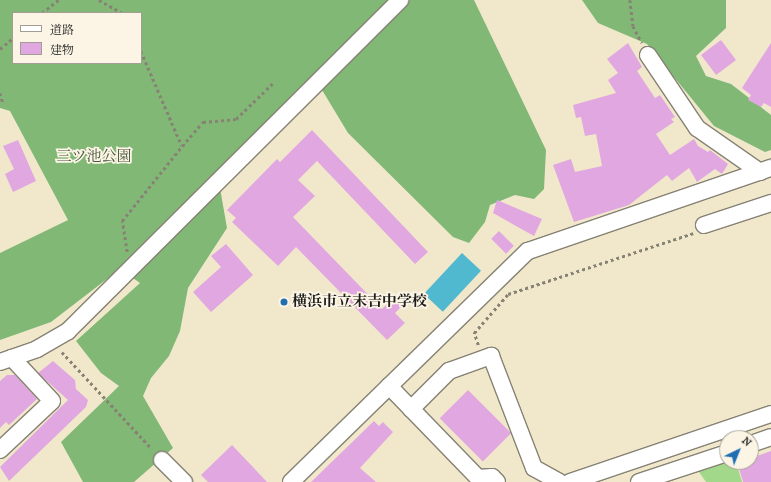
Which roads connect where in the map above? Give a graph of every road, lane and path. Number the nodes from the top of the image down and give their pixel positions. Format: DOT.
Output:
graph roads {
  1 [pos="58,0"];
  2 [pos="99,0"];
  3 [pos="400,0"];
  4 [pos="630,0"];
  5 [pos="43,12"];
  6 [pos="120,12"];
  7 [pos="12,39"];
  8 [pos="0,50"];
  9 [pos="142,53"];
  10 [pos="648,55"];
  11 [pos="273,83"];
  12 [pos="0,93"];
  13 [pos="3,103"];
  14 [pos="182,146"];
  15 [pos="766,170"];
  16 [pos="771,203"];
  17 [pos="704,225"];
  18 [pos="130,269"];
  19 [pos="53,341"];
  20 [pos="482,359"];
  21 [pos="6,360"];
  22 [pos="389,386"];
  23 [pos="411,408"];
  24 [pos="771,414"];
  25 [pos="771,437"];
  26 [pos="759,441"];
  27 [pos="0,450"];
  28 [pos="719,456"];
  29 [pos="162,460"];
  30 [pos="480,480"];
  31 [pos="184,482"];
  32 [pos="291,482"];
  33 [pos="497,482"];
  34 [pos="559,482"];
  35 [pos="570,482"];
  36 [pos="639,482"];
  1 -- 5 [label="path"];
  2 -- 6 [label="path"];
  3 -- 18 [label="street"];
  4 -- 10 [label="path"];
  7 -- 8 [label="path"];
  9 -- 14 [label="path"];
  10 -- 15 [label="street"];
  11 -- 14 [label="path"];
  12 -- 13 [label="path"];
  14 -- 18 [label="path"];
  15 -- 22 [label="street"];
  16 -- 17 [label="street"];
  17 -- 20 [label="path"];
  18 -- 19 [label="street"];
  19 -- 21 [label="street"];
  19 -- 29 [label="path"];
  20 -- 23 [label="street"];
  20 -- 34 [label="street"];
  21 -- 27 [label="street"];
  22 -- 23 [label="street"];
  22 -- 32 [label="street"];
  23 -- 30 [label="street"];
  24 -- 35 [label="street"];
  25 -- 26 [label="street"];
  28 -- 36 [label="street"];
  29 -- 31 [label="street"];
  30 -- 33 [label="street"];
}
